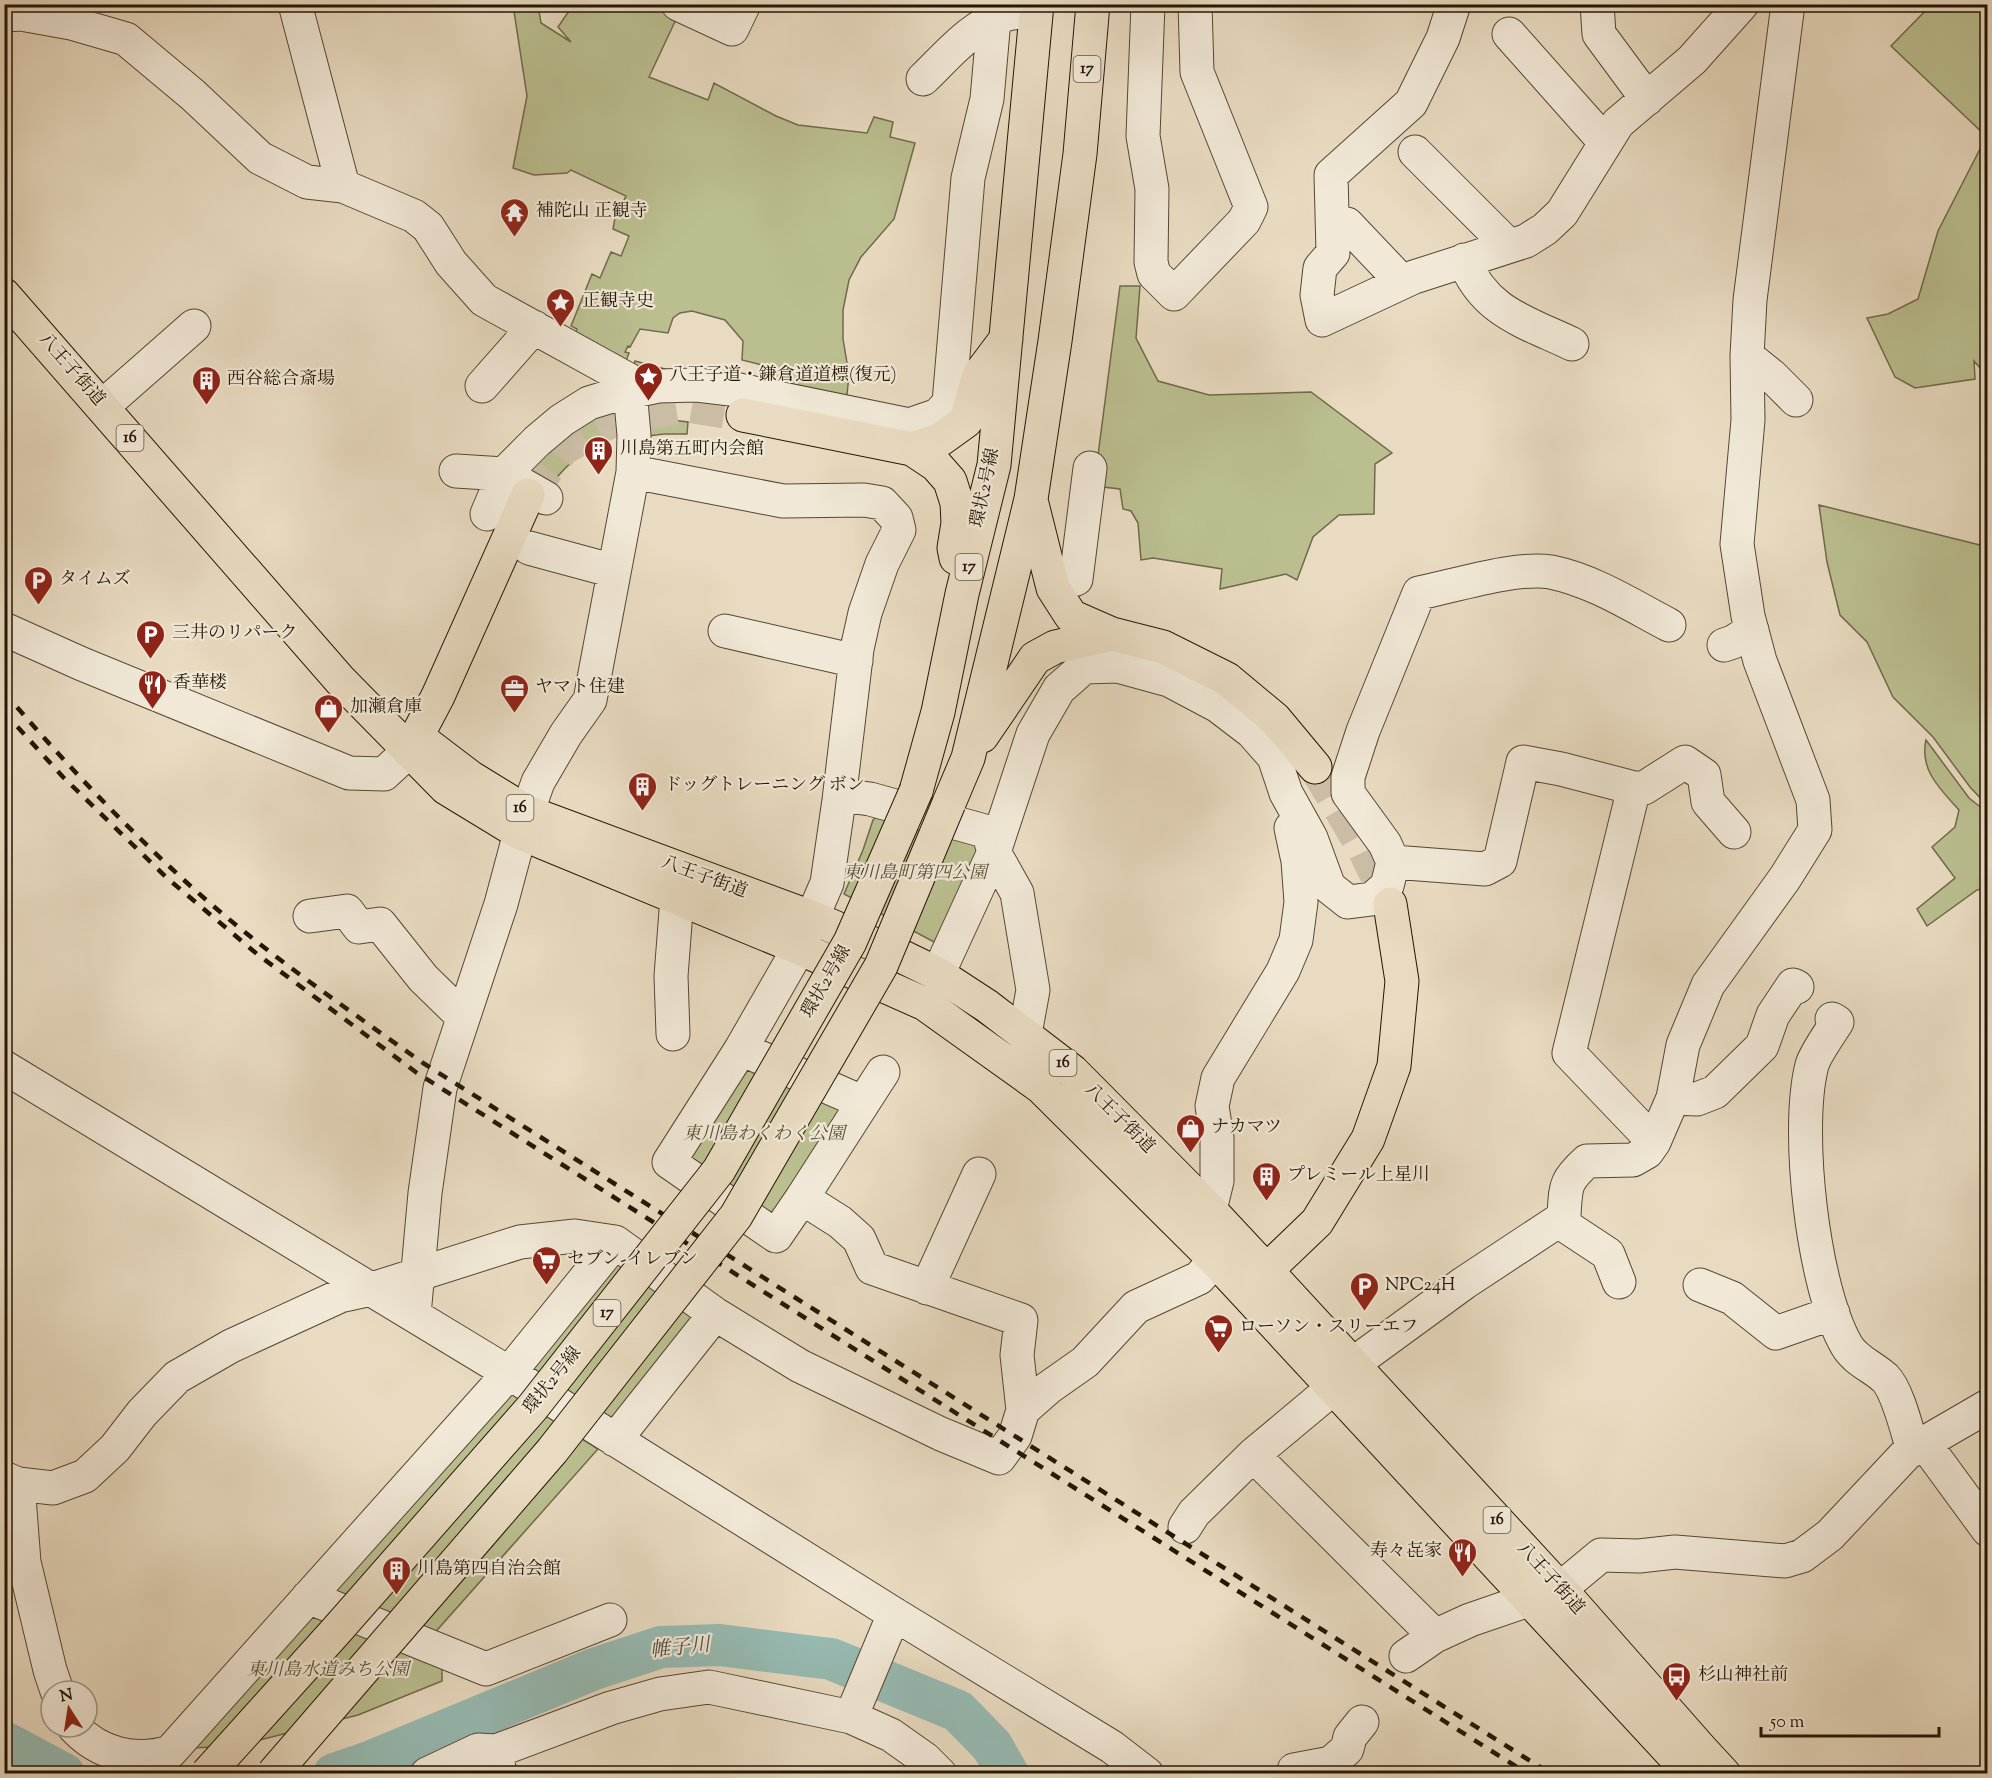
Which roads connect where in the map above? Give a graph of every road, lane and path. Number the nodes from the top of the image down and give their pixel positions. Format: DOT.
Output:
graph roads {
  1 [pos="295,4"];
  2 [pos="678,4"];
  3 [pos="744,4"];
  4 [pos="1093,4"];
  5 [pos="1148,4"];
  6 [pos="1195,4"];
  7 [pos="1454,4"];
  8 [pos="1597,4"];
  9 [pos="1788,4"];
  10 [pos="1036,7"];
  11 [pos="1725,11"];
  12 [pos="4,15"];
  13 [pos="994,19"];
  14 [pos="1509,34"];
  15 [pos="923,79"];
  16 [pos="1647,99"];
  17 [pos="1605,142"];
  18 [pos="1414,152"];
  19 [pos="343,186"];
  20 [pos="1347,224"];
  21 [pos="1509,246"];
  22 [pos="1464,260"];
  23 [pos="1402,282"];
  24 [pos="4,295"];
  25 [pos="194,326"];
  26 [pos="534,327"];
  27 [pos="1006,339"];
  28 [pos="1572,344"];
  29 [pos="1747,356"];
  30 [pos="483,386"];
  31 [pos="630,392"];
  32 [pos="1796,400"];
  33 [pos="103,406"];
  34 [pos="743,415"];
  35 [pos="912,449"];
  36 [pos="1090,468"];
  37 [pos="456,471"];
  38 [pos="633,472"];
  39 [pos="526,489"];
  40 [pos="1031,499"];
  41 [pos="487,514"];
  42 [pos="529,548"];
  43 [pos="614,570"];
  44 [pos="1076,579"];
  45 [pos="962,594"];
  46 [pos="1669,625"];
  47 [pos="4,629"];
  48 [pos="725,631"];
  49 [pos="1112,634"];
  50 [pos="856,661"];
  51 [pos="413,744"];
  52 [pos="968,758"];
  53 [pos="1315,766"];
  54 [pos="1634,788"];
  55 [pos="1286,793"];
  56 [pos="840,795"];
  57 [pos="524,823"];
  58 [pos="1734,832"];
  59 [pos="994,852"];
  60 [pos="1393,862"];
  61 [pos="676,898"];
  62 [pos="1390,904"];
  63 [pos="310,916"];
  64 [pos="813,918"];
  65 [pos="799,948"];
  66 [pos="938,974"];
  67 [pos="1797,987"];
  68 [pos="463,1017"];
  69 [pos="1832,1019"];
  70 [pos="673,1034"];
  71 [pos="1025,1034"];
  72 [pos="741,1049"];
  73 [pos="4,1067"];
  74 [pos="883,1072"];
  75 [pos="1673,1098"];
  76 [pos="862,1102"];
  77 [pos="1654,1142"];
  78 [pos="979,1174"];
  79 [pos="802,1198"];
  80 [pos="1210,1210"];
  81 [pos="1558,1221"];
  82 [pos="615,1242"];
  83 [pos="1215,1260"];
  84 [pos="419,1274"];
  85 [pos="1255,1281"];
  86 [pos="1619,1282"];
  87 [pos="1700,1285"];
  88 [pos="927,1288"];
  89 [pos="372,1289"];
  90 [pos="1833,1312"];
  91 [pos="715,1314"];
  92 [pos="414,1315"];
  93 [pos="1353,1364"];
  94 [pos="509,1373"];
  95 [pos="1332,1389"];
  96 [pos="1988,1406"];
  97 [pos="1023,1410"];
  98 [pos="615,1440"];
  99 [pos="1919,1447"];
  100 [pos="1253,1455"];
  101 [pos="11,1481"];
  102 [pos="1185,1527"];
  103 [pos="1988,1530"];
  104 [pos="14,1566"];
  105 [pos="1545,1594"];
  106 [pos="308,1597"];
  107 [pos="610,1620"];
  108 [pos="889,1624"];
  109 [pos="1435,1636"];
  110 [pos="1406,1656"];
  111 [pos="53,1679"];
  112 [pos="855,1709"];
  113 [pos="1362,1722"];
  114 [pos="87,1739"];
  115 [pos="498,1762"];
  116 [pos="152,1765"];
  117 [pos="207,1773"];
  118 [pos="273,1773"];
  119 [pos="426,1773"];
  120 [pos="940,1773"];
  121 [pos="1147,1773"];
  122 [pos="1293,1773"];
  123 [pos="1691,1773"];
  124 [pos="1724,1773"];
  1 -- 19 [label="street"];
  2 -- 3 [label="street"];
  4 -- 40 [label="main road, 17"];
  5 -- 6 [label="street"];
  7 -- 23 [label="street"];
  8 -- 16 [label="street"];
  9 -- 29 [label="street"];
  10 -- 13 [label="street"];
  10 -- 27 [label="main road, 環状2号線 / 17"];
  11 -- 16 [label="street"];
  12 -- 19 [label="street"];
  13 -- 15 [label="street"];
  13 -- 31 [label="street"];
  14 -- 17 [label="street"];
  16 -- 17 [label="street"];
  17 -- 21 [label="street"];
  18 -- 21 [label="street"];
  19 -- 26 [label="street"];
  20 -- 23 [label="street"];
  21 -- 22 [label="street"];
  22 -- 23 [label="street"];
  22 -- 28 [label="street"];
  24 -- 33 [label="main road, 八王子街道 / 16"];
  25 -- 33 [label="street"];
  26 -- 30 [label="street"];
  26 -- 31 [label="street"];
  27 -- 35 [label="main road"];
  27 -- 45 [label="main road, 環状2号線 / 17"];
  29 -- 32 [label="street"];
  29 -- 75 [label="street"];
  31 -- 38 [label="street"];
  31 -- 39 [label="street"];
  33 -- 51 [label="main road, 八王子街道 / 16"];
  34 -- 35 [label="main road"];
  35 -- 45 [label="main road"];
  36 -- 44 [label="street"];
  37 -- 39 [label="street"];
  38 -- 43 [label="street"];
  38 -- 50 [label="street"];
  39 -- 41 [label="street"];
  39 -- 51 [label="main road"];
  40 -- 49 [label="main road"];
  40 -- 52 [label="main road, 17"];
  42 -- 43 [label="street"];
  43 -- 57 [label="street"];
  45 -- 117 [label="main road, 環状2号線 / 17, bridge"];
  46 -- 60 [label="street"];
  47 -- 51 [label="street"];
  48 -- 50 [label="street"];
  49 -- 52 [label="main road"];
  49 -- 53 [label="main road"];
  50 -- 56 [label="street"];
  51 -- 57 [label="main road, 八王子街道 / 16"];
  52 -- 118 [label="main road, 17, bridge"];
  54 -- 58 [label="street"];
  54 -- 60 [label="street"];
  54 -- 77 [label="street"];
  55 -- 59 [label="street"];
  55 -- 60 [label="street"];
  55 -- 80 [label="street"];
  56 -- 59 [label="street"];
  56 -- 64 [label="street"];
  57 -- 61 [label="main road, 八王子街道 / 16"];
  57 -- 64 [label="main road, 八王子街道 / 16"];
  57 -- 68 [label="street"];
  59 -- 66 [label="street"];
  59 -- 71 [label="street"];
  61 -- 65 [label="main road, 八王子街道 / 16"];
  61 -- 70 [label="street"];
  62 -- 85 [label="main road"];
  63 -- 68 [label="street"];
  64 -- 65 [label="street"];
  64 -- 66 [label="main road, 八王子街道 / 16"];
  65 -- 72 [label="street"];
  65 -- 83 [label="main road, 八王子街道 / 16"];
  66 -- 71 [label="main road, 八王子街道 / 16"];
  67 -- 75 [label="street"];
  68 -- 84 [label="street"];
  69 -- 90 [label="street"];
  71 -- 80 [label="main road, 八王子街道 / 16"];
  72 -- 76 [label="street"];
  72 -- 79 [label="street"];
  73 -- 89 [label="street"];
  74 -- 76 [label="street"];
  75 -- 77 [label="street"];
  76 -- 79 [label="street"];
  77 -- 81 [label="street"];
  78 -- 88 [label="street"];
  79 -- 88 [label="street"];
  80 -- 85 [label="main road, 八王子街道 / 16"];
  81 -- 86 [label="street"];
  81 -- 93 [label="street"];
  82 -- 84 [label="street"];
  82 -- 91 [label="street"];
  82 -- 94 [label="street"];
  83 -- 85 [label="main road, 八王子街道 / 16"];
  83 -- 97 [label="street"];
  84 -- 89 [label="street"];
  84 -- 92 [label="street"];
  85 -- 93 [label="main road, 八王子街道 / 16"];
  85 -- 95 [label="main road, 八王子街道 / 16"];
  87 -- 90 [label="street"];
  88 -- 97 [label="street"];
  89 -- 92 [label="street"];
  89 -- 101 [label="street"];
  90 -- 99 [label="street"];
  91 -- 97 [label="street"];
  91 -- 98 [label="street"];
  92 -- 94 [label="street"];
  93 -- 105 [label="main road, 八王子街道 / 16"];
  94 -- 98 [label="street"];
  94 -- 106 [label="street"];
  95 -- 100 [label="street"];
  95 -- 105 [label="main road, 八王子街道 / 16"];
  96 -- 99 [label="street"];
  98 -- 108 [label="street"];
  99 -- 103 [label="street"];
  99 -- 105 [label="street"];
  100 -- 102 [label="street"];
  100 -- 109 [label="street"];
  101 -- 104 [label="street"];
  104 -- 111 [label="street"];
  105 -- 109 [label="street"];
  105 -- 123 [label="main road, 八王子街道 / 16"];
  105 -- 124 [label="main road, 八王子街道 / 16"];
  106 -- 107 [label="street"];
  106 -- 116 [label="street"];
  108 -- 112 [label="street"];
  108 -- 121 [label="street"];
  109 -- 110 [label="street"];
  112 -- 115 [label="street"];
  112 -- 120 [label="street"];
  113 -- 122 [label="street"];
  114 -- 116 [label="street"];
  115 -- 119 [label="street"];
}
